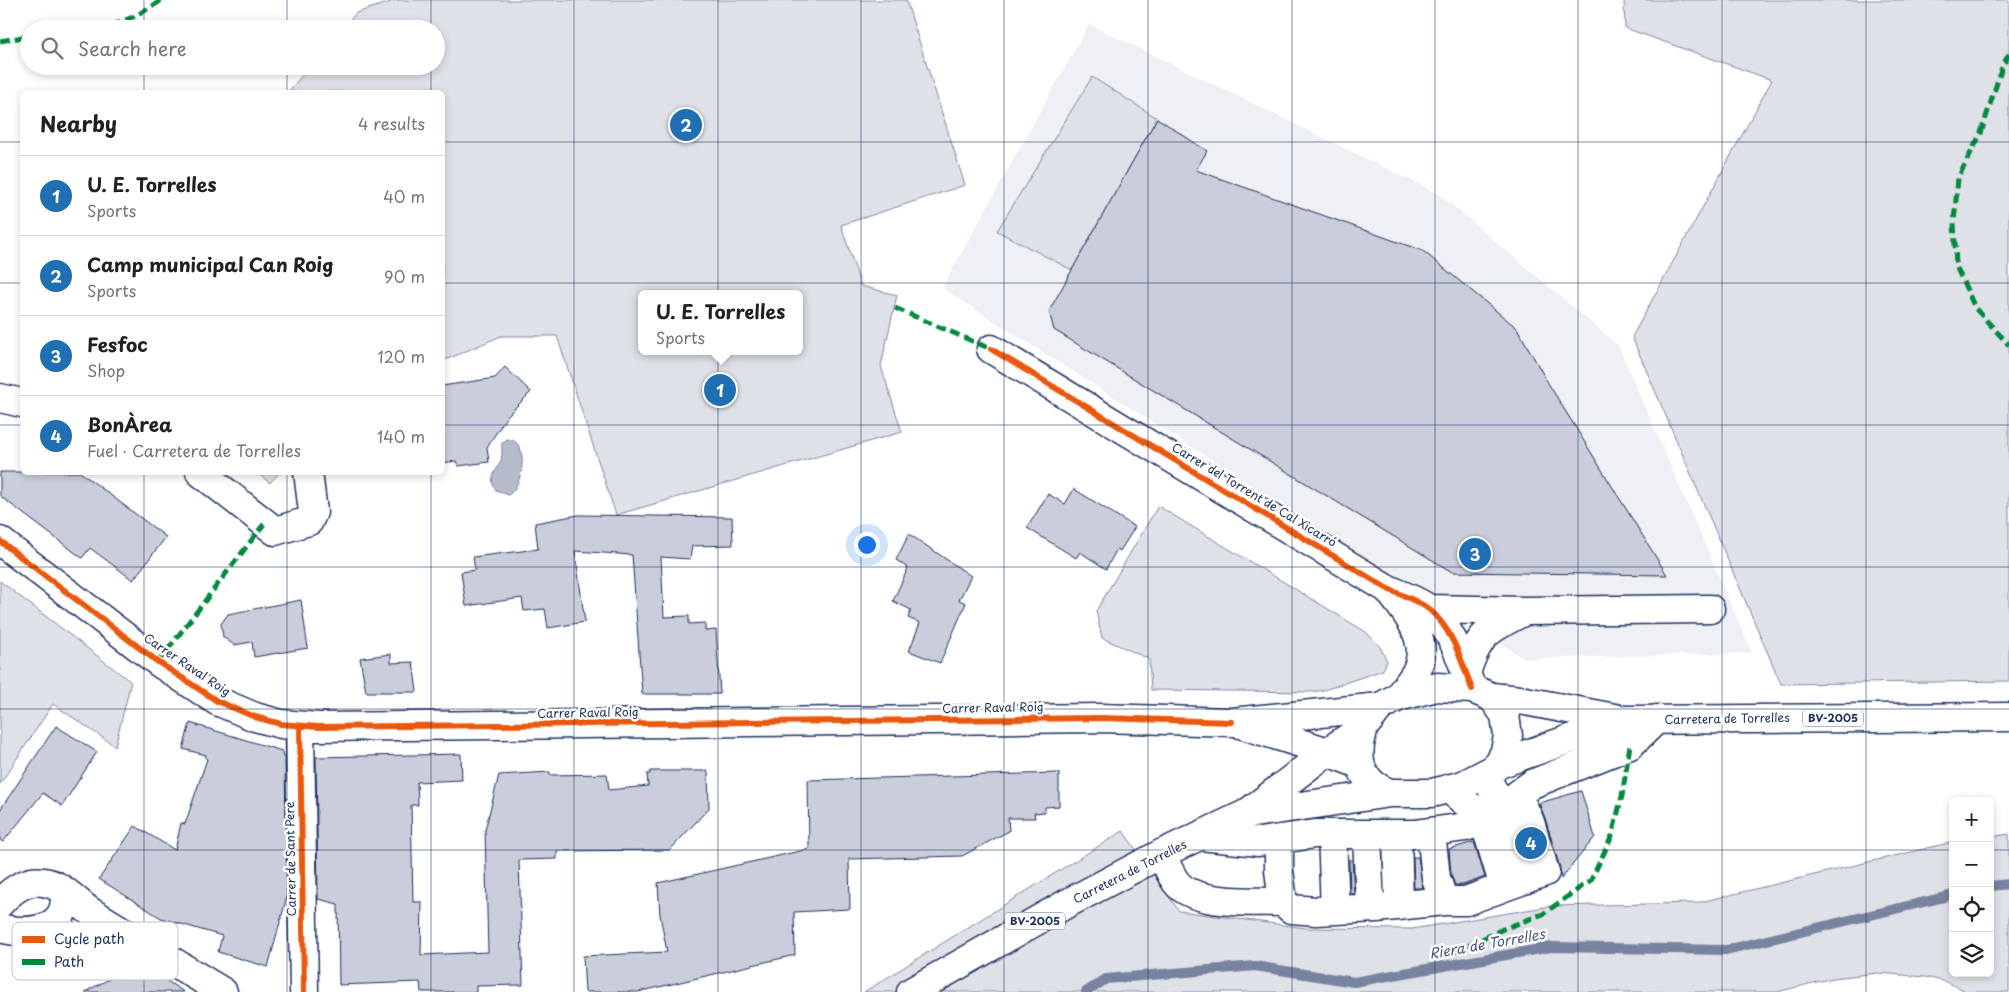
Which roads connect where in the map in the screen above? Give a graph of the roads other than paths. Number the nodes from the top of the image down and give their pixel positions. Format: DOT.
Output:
graph roads {
  1 [pos="991,349"];
  2 [pos="0,398"];
  3 [pos="20,403"];
  4 [pos="204,475"];
  5 [pos="308,475"];
  6 [pos="0,542"];
  7 [pos="1388,589"];
  8 [pos="1429,609"];
  9 [pos="1710,609"];
  10 [pos="1525,612"];
  11 [pos="1476,686"];
  12 [pos="1381,710"];
  13 [pos="2009,717"];
  14 [pos="1232,722"];
  15 [pos="300,726"];
  16 [pos="1628,733"];
  17 [pos="1328,752"];
  18 [pos="1359,764"];
  19 [pos="1493,769"];
  20 [pos="1449,789"];
  21 [pos="1390,793"];
  22 [pos="1492,811"];
  23 [pos="1246,814"];
  24 [pos="1431,832"];
  25 [pos="1332,834"];
  26 [pos="1367,834"];
  27 [pos="1397,834"];
  28 [pos="1200,836"];
  29 [pos="1279,839"];
  30 [pos="1161,854"];
  31 [pos="1505,887"];
  32 [pos="64,892"];
  33 [pos="1444,901"];
  34 [pos="1283,902"];
  35 [pos="0,903"];
  36 [pos="1399,906"];
  37 [pos="1370,908"];
  38 [pos="1335,910"];
  39 [pos="53,922"];
  40 [pos="108,922"];
  41 [pos="178,965"];
  42 [pos="223,992"];
  43 [pos="304,992"];
  44 [pos="911,992"];
  1 -- 7 [label="street, Carrer del Torrent de Cal Xicarró"];
  2 -- 3 [label="street"];
  4 -- 5 [label="street"];
  6 -- 15 [label="street, Carrer Raval Roig"];
  7 -- 8 [label="street, Carrer del Torrent de Cal Xicarró"];
  7 -- 12 [label="street, Carrer del Torrent de Cal Xicarró"];
  8 -- 10 [label="street, Carrer del Torrent de Cal Xicarró"];
  8 -- 11 [label="street, Carrer del Torrent de Cal Xicarró"];
  9 -- 10 [label="street, Carrer del Torrent de Cal Xicarró"];
  10 -- 11 [label="street, Carrer del Torrent de Cal Xicarró"];
  11 -- 12 [label="street, Carretera de Torrelles / BV-2005"];
  11 -- 16 [label="street, Carretera de Torrelles / BV-2005"];
  11 -- 19 [label="street"];
  12 -- 14 [label="street, Carrer Raval Roig"];
  12 -- 17 [label="street, Carretera de Torrelles / BV-2005"];
  12 -- 18 [label="street"];
  13 -- 16 [label="street, Carretera de Torrelles / BV-2005"];
  14 -- 15 [label="street, Carrer Raval Roig"];
  14 -- 17 [label="street, Carrer Raval Roig"];
  15 -- 43 [label="street, Carrer de Sant Pere"];
  16 -- 19 [label="street, Carretera de Torrelles / BV-2005"];
  16 -- 22 [label="street"];
  17 -- 18 [label="street, Carrer Raval Roig"];
  17 -- 23 [label="street, Carretera de Torrelles / BV-2005"];
  18 -- 21 [label="street"];
  19 -- 20 [label="street, Carretera de Torrelles / BV-2005"];
  19 -- 22 [label="street"];
  20 -- 21 [label="street, Carretera de Torrelles / BV-2005"];
  20 -- 22 [label="street"];
  21 -- 23 [label="street, Carretera de Torrelles / BV-2005"];
  22 -- 24 [label="street"];
  22 -- 31 [label="street"];
  22 -- 31 [label="street"];
  23 -- 28 [label="street, Carretera de Torrelles / BV-2005"];
  24 -- 27 [label="street"];
  24 -- 33 [label="street"];
  25 -- 26 [label="street"];
  25 -- 29 [label="street"];
  25 -- 38 [label="street"];
  26 -- 27 [label="street"];
  26 -- 37 [label="street"];
  27 -- 36 [label="street"];
  28 -- 29 [label="street"];
  28 -- 30 [label="street, Carretera de Torrelles / BV-2005"];
  29 -- 34 [label="street"];
  30 -- 34 [label="street"];
  30 -- 44 [label="street, Carretera de Torrelles / BV-2005"];
  31 -- 33 [label="street"];
  32 -- 35 [label="street"];
  32 -- 39 [label="street"];
  32 -- 40 [label="street"];
  33 -- 36 [label="street"];
  34 -- 38 [label="street"];
  36 -- 37 [label="street"];
  37 -- 38 [label="street"];
  41 -- 42 [label="street"];
}
